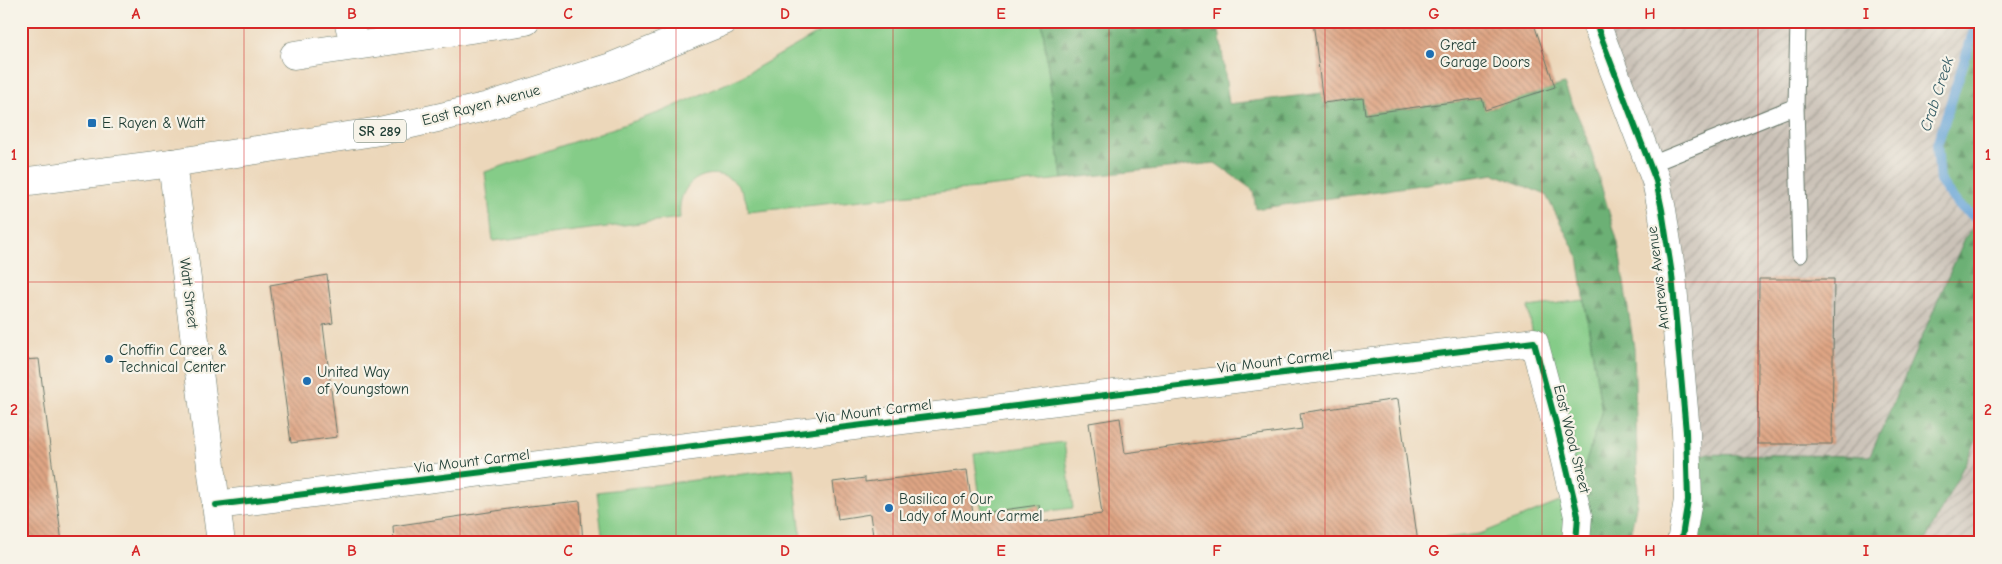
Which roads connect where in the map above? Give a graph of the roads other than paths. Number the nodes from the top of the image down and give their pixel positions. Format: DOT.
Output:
graph roads {
  1 [pos="526,21"];
  2 [pos="724,21"];
  3 [pos="1595,21"];
  4 [pos="1798,21"];
  5 [pos="351,33"];
  6 [pos="294,55"];
  7 [pos="1796,106"];
  8 [pos="172,163"];
  9 [pos="1650,165"];
  10 [pos="21,182"];
  11 [pos="1800,255"];
  12 [pos="1534,342"];
  13 [pos="216,505"];
  14 [pos="221,543"];
  15 [pos="1576,543"];
  16 [pos="1681,543"];
  1 -- 5 [label="street"];
  2 -- 8 [label="street, East Rayen Avenue / SR 289"];
  3 -- 9 [label="street, Andrews Avenue"];
  4 -- 7 [label="lane"];
  5 -- 6 [label="street"];
  7 -- 9 [label="lane"];
  7 -- 11 [label="lane"];
  8 -- 10 [label="street, East Rayen Avenue / SR 289"];
  8 -- 13 [label="street, Watt Street"];
  9 -- 16 [label="street, Andrews Avenue"];
  12 -- 13 [label="street, Via Mount Carmel"];
  12 -- 15 [label="street, East Wood Street"];
  13 -- 14 [label="street, Watt Street"];
}
